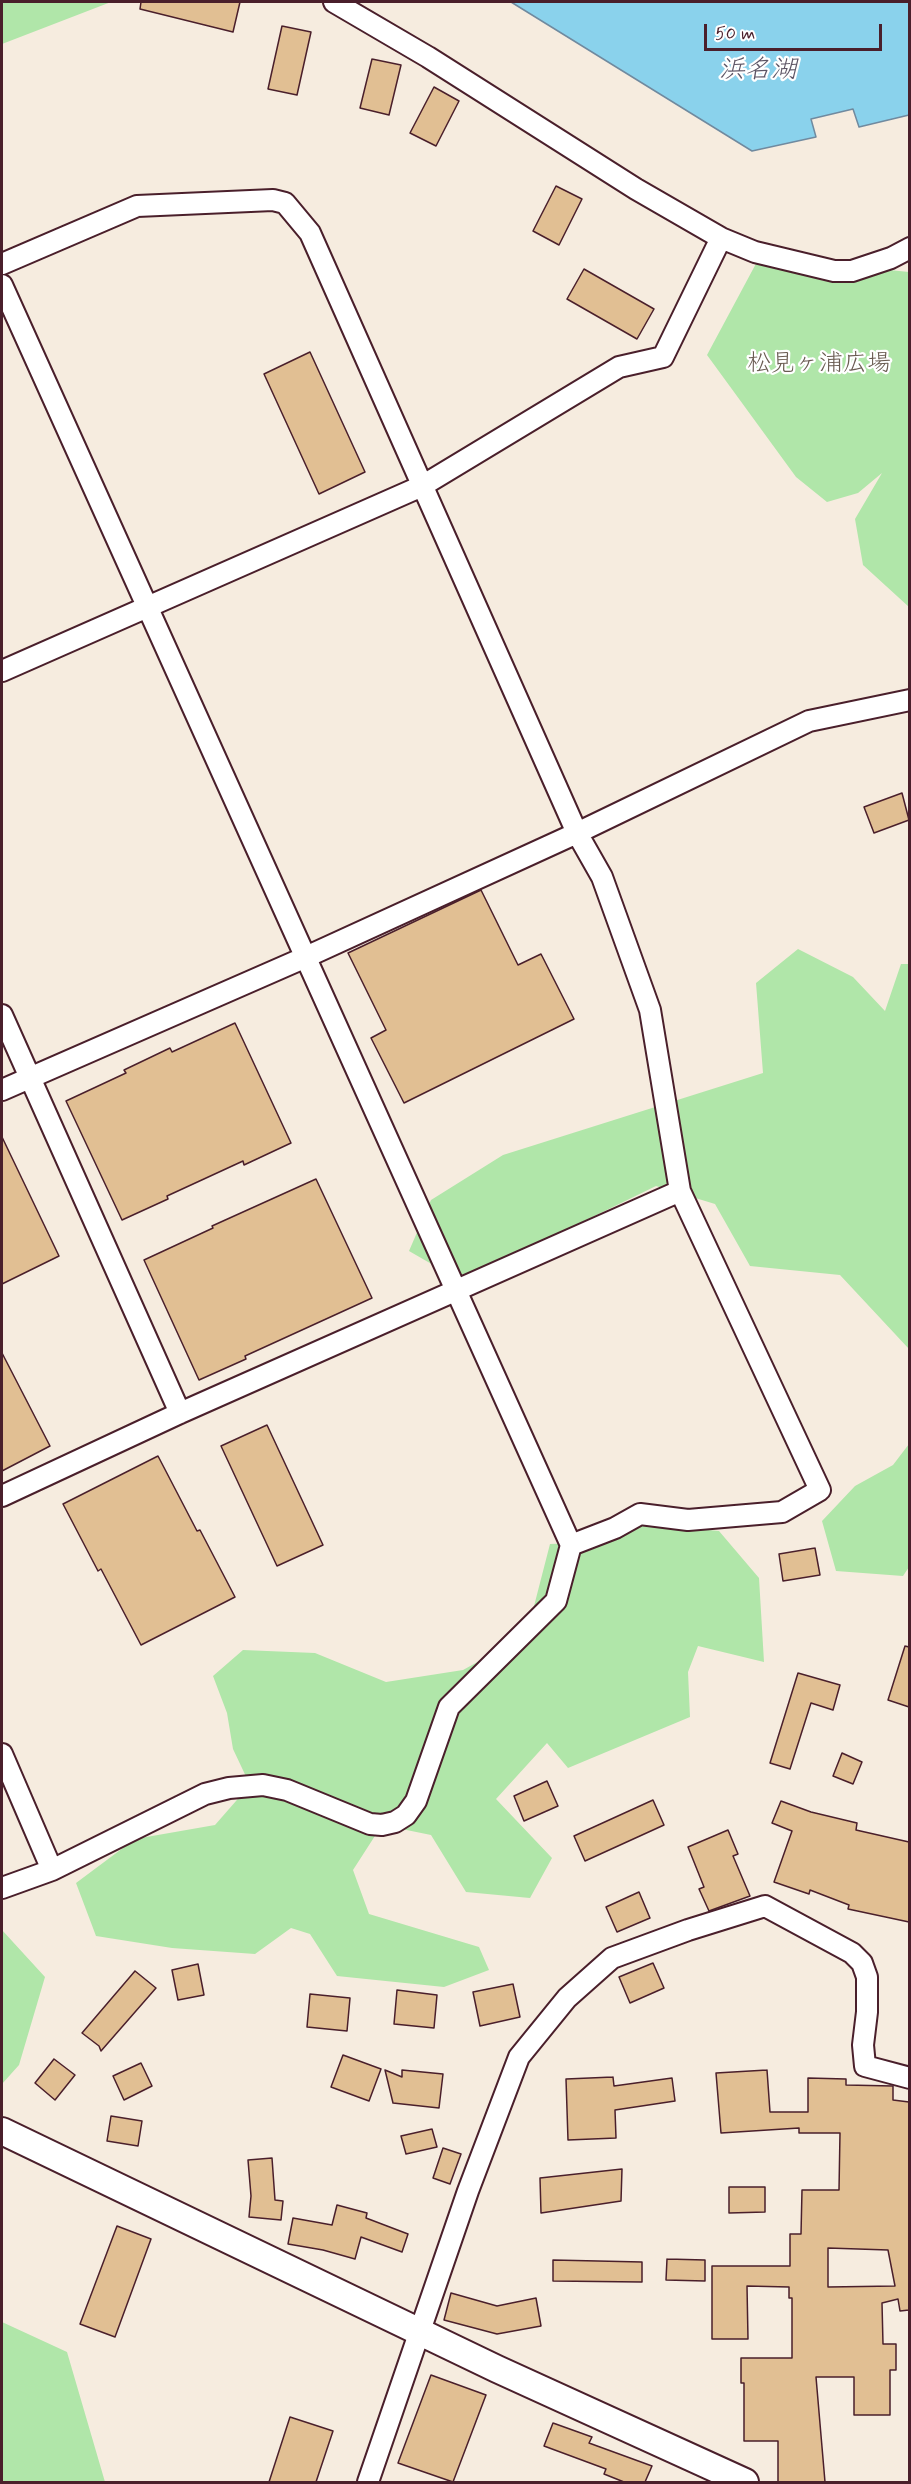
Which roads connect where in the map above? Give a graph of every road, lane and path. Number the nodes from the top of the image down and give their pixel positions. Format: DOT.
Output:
graph roads {
  1 [pos="334,2"];
  2 [pos="721,238"];
  3 [pos="909,248"];
  4 [pos="2,264"];
  5 [pos="2,285"];
  6 [pos="422,486"];
  7 [pos="146,606"];
  8 [pos="2,671"];
  9 [pos="909,700"];
  10 [pos="577,833"];
  11 [pos="306,957"];
  12 [pos="2,1015"];
  13 [pos="30,1077"];
  14 [pos="2,1090"];
  15 [pos="680,1191"];
  16 [pos="457,1291"];
  17 [pos="180,1413"];
  18 [pos="2,1496"];
  19 [pos="571,1545"];
  20 [pos="2,1754"];
  21 [pos="52,1870"];
  22 [pos="2,1888"];
  23 [pos="909,2078"];
  24 [pos="2,2131"];
  25 [pos="421,2331"];
  26 [pos="368,2482"];
  27 [pos="745,2482"];
  1 -- 2 [label="street"];
  2 -- 3 [label="street"];
  2 -- 6 [label="street"];
  4 -- 6 [label="street"];
  5 -- 7 [label="street"];
  6 -- 7 [label="street"];
  6 -- 10 [label="street"];
  7 -- 8 [label="street"];
  7 -- 11 [label="street"];
  9 -- 10 [label="street"];
  10 -- 11 [label="street"];
  10 -- 15 [label="street"];
  11 -- 13 [label="street"];
  11 -- 16 [label="street"];
  12 -- 13 [label="street"];
  13 -- 14 [label="street"];
  13 -- 17 [label="street"];
  15 -- 16 [label="street"];
  15 -- 19 [label="street"];
  16 -- 17 [label="street"];
  16 -- 19 [label="street"];
  17 -- 18 [label="street"];
  19 -- 21 [label="street"];
  20 -- 21 [label="street"];
  21 -- 22 [label="street"];
  23 -- 25 [label="street"];
  24 -- 25 [label="street"];
  25 -- 26 [label="street"];
  25 -- 27 [label="street"];
}
